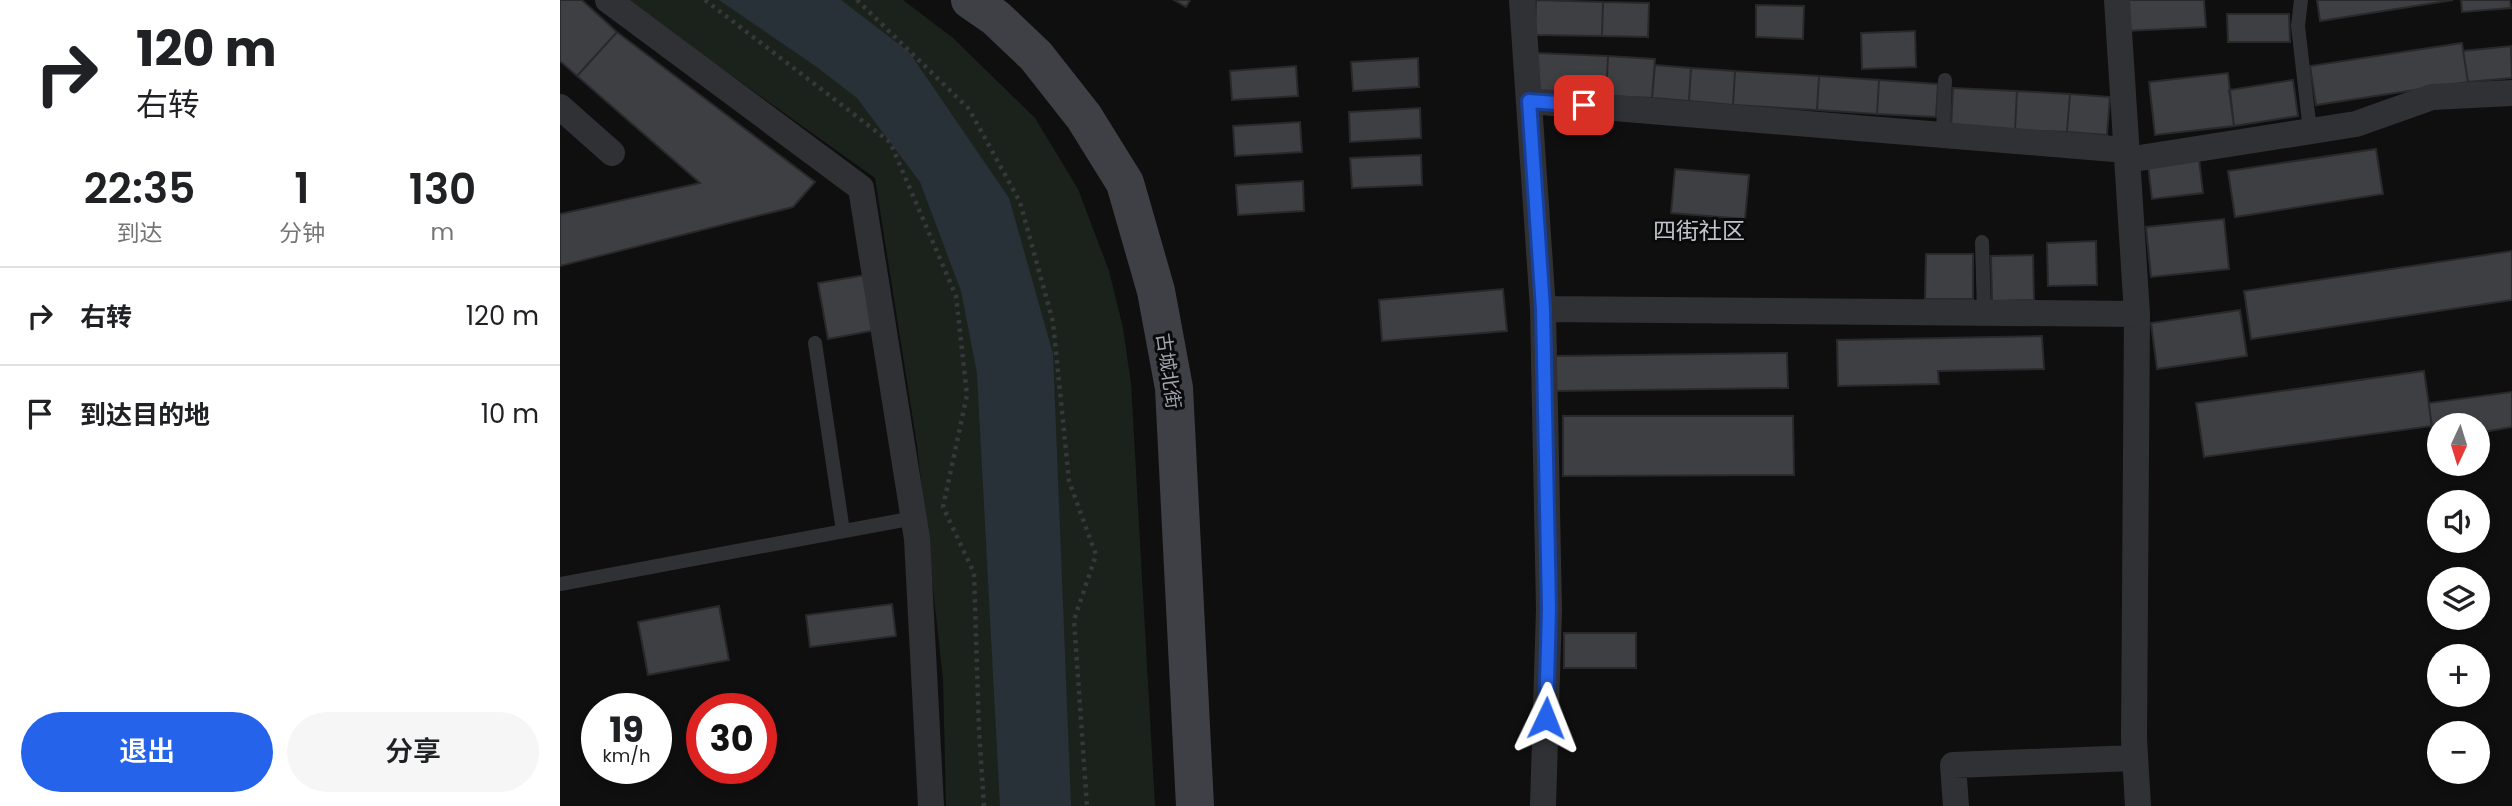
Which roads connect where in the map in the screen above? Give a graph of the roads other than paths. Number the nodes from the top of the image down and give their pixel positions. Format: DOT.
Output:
graph roads {
  1 [pos="608,0"];
  2 [pos="970,0"];
  3 [pos="1522,0"];
  4 [pos="2117,0"];
  5 [pos="2301,0"];
  6 [pos="1945,80"];
  7 [pos="2512,93"];
  8 [pos="1529,101"];
  9 [pos="560,107"];
  10 [pos="2310,131"];
  11 [pos="1943,135"];
  12 [pos="612,153"];
  13 [pos="2127,155"];
  14 [pos="1982,242"];
  15 [pos="1543,309"];
  16 [pos="1984,313"];
  17 [pos="2137,314"];
  18 [pos="815,343"];
  19 [pos="914,518"];
  20 [pos="844,531"];
  21 [pos="560,584"];
  22 [pos="2135,758"];
  23 [pos="931,806"];
  24 [pos="1195,806"];
  25 [pos="1543,806"];
  26 [pos="1956,806"];
  27 [pos="2138,806"];
  1 -- 19 [label="street"];
  2 -- 24 [label="main road, 古城北街"];
  3 -- 8 [label="street"];
  4 -- 13 [label="street"];
  5 -- 10 [label="lane"];
  6 -- 11 [label="lane"];
  7 -- 10 [label="street"];
  8 -- 11 [label="street"];
  8 -- 15 [label="street"];
  9 -- 12 [label="street"];
  10 -- 13 [label="street"];
  11 -- 13 [label="street"];
  13 -- 17 [label="street"];
  14 -- 16 [label="lane"];
  15 -- 16 [label="street"];
  15 -- 25 [label="street"];
  16 -- 17 [label="street"];
  17 -- 22 [label="street"];
  18 -- 20 [label="lane"];
  19 -- 20 [label="lane"];
  19 -- 23 [label="street"];
  20 -- 21 [label="lane"];
  22 -- 26 [label="street"];
  22 -- 27 [label="street"];
}
